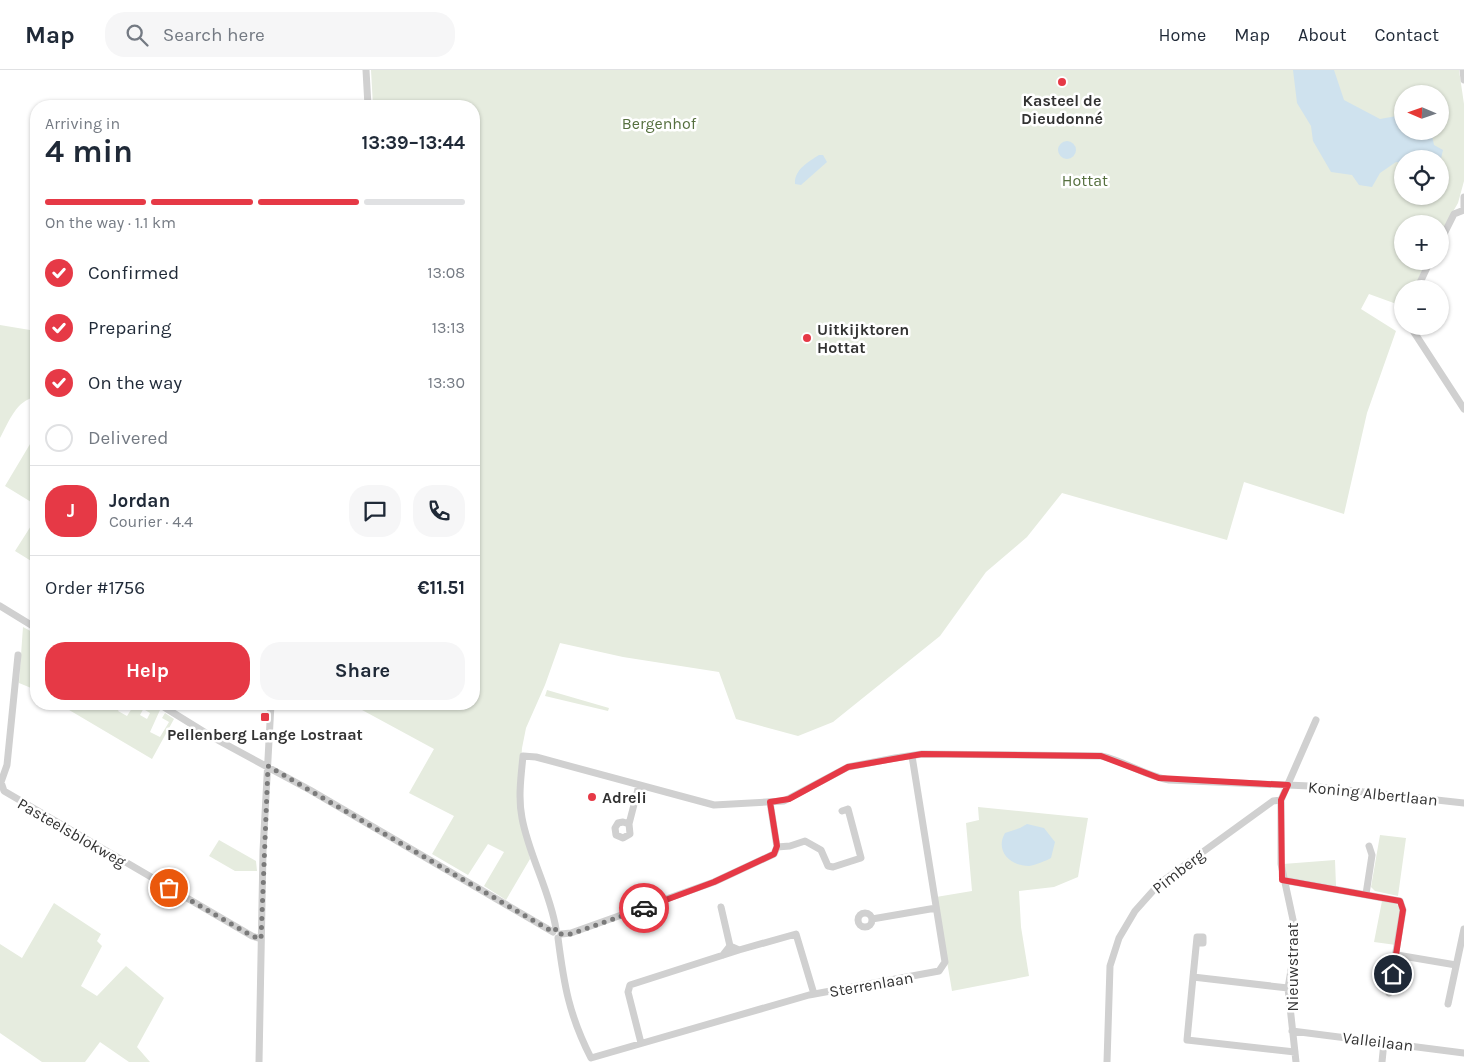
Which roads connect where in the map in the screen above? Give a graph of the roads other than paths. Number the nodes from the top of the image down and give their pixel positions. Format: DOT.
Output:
graph roads {
  1 [pos="366,70"];
  2 [pos="1463,70"];
  3 [pos="1464,80"];
  4 [pos="368,100"];
  5 [pos="1464,197"];
  6 [pos="1464,208"];
  7 [pos="1449,223"];
  8 [pos="1416,335"];
  9 [pos="1464,410"];
  10 [pos="0,606"];
  11 [pos="30,624"];
  12 [pos="18,655"];
  13 [pos="169,710"];
  14 [pos="271,710"];
  15 [pos="1316,720"];
  16 [pos="912,756"];
  17 [pos="268,766"];
  18 [pos="639,785"];
  19 [pos="1288,785"];
  20 [pos="1281,800"];
  21 [pos="770,802"];
  22 [pos="1464,803"];
  23 [pos="842,811"];
  24 [pos="628,824"];
  25 [pos="777,846"];
  26 [pos="1369,846"];
  27 [pos="1282,880"];
  28 [pos="1366,894"];
  29 [pos="720,907"];
  30 [pos="936,908"];
  31 [pos="872,919"];
  32 [pos="1464,929"];
  33 [pos="557,933"];
  34 [pos="261,939"];
  35 [pos="1197,943"];
  36 [pos="730,946"];
  37 [pos="739,950"];
  38 [pos="724,955"];
  39 [pos="1397,955"];
  40 [pos="1456,965"];
  41 [pos="1193,977"];
  42 [pos="1288,988"];
  43 [pos="1389,993"];
  44 [pos="814,994"];
  45 [pos="1448,1004"];
  46 [pos="1292,1031"];
  47 [pos="1384,1042"];
  48 [pos="641,1044"];
  49 [pos="1295,1052"];
  50 [pos="1464,1053"];
  51 [pos="259,1062"];
  52 [pos="1107,1062"];
  53 [pos="1296,1062"];
  54 [pos="1382,1062"];
  1 -- 4 [label="street"];
  2 -- 3 [label="street"];
  5 -- 6 [label="street"];
  6 -- 7 [label="street"];
  8 -- 9 [label="street"];
  10 -- 11 [label="street"];
  12 -- 34 [label="street, Pasteelsblokweg"];
  13 -- 17 [label="street"];
  14 -- 17 [label="street"];
  15 -- 19 [label="street, Nieuwstraat"];
  16 -- 19 [label="street, Koning Albertlaan"];
  16 -- 21 [label="street, Koning Albertlaan"];
  16 -- 30 [label="street, Sterrenlaan"];
  17 -- 33 [label="street"];
  17 -- 34 [label="street"];
  18 -- 21 [label="street, Koning Albertlaan"];
  18 -- 24 [label="street"];
  18 -- 33 [label="street, Koning Albertlaan"];
  19 -- 20 [label="street, Nieuwstraat"];
  19 -- 22 [label="street, Koning Albertlaan"];
  20 -- 27 [label="street, Nieuwstraat"];
  20 -- 52 [label="street, Pimberg"];
  21 -- 25 [label="street"];
  23 -- 25 [label="street"];
  25 -- 33 [label="street"];
  26 -- 28 [label="street"];
  27 -- 28 [label="street"];
  27 -- 42 [label="street, Nieuwstraat"];
  28 -- 39 [label="street"];
  29 -- 36 [label="street"];
  30 -- 31 [label="street"];
  30 -- 44 [label="street, Sterrenlaan"];
  32 -- 40 [label="street"];
  33 -- 48 [label="street, Sterrenlaan"];
  34 -- 51 [label="street"];
  35 -- 41 [label="street"];
  36 -- 37 [label="street"];
  36 -- 38 [label="street"];
  37 -- 38 [label="street"];
  37 -- 44 [label="street"];
  38 -- 48 [label="street"];
  39 -- 40 [label="street"];
  39 -- 43 [label="street"];
  40 -- 45 [label="street"];
  41 -- 42 [label="street"];
  41 -- 49 [label="street"];
  42 -- 46 [label="street, Nieuwstraat"];
  44 -- 48 [label="street, Sterrenlaan"];
  46 -- 47 [label="street, Valleilaan"];
  46 -- 49 [label="street, Nieuwstraat"];
  47 -- 50 [label="street, Valleilaan"];
  47 -- 54 [label="street"];
  49 -- 53 [label="street, Nieuwstraat"];
}
